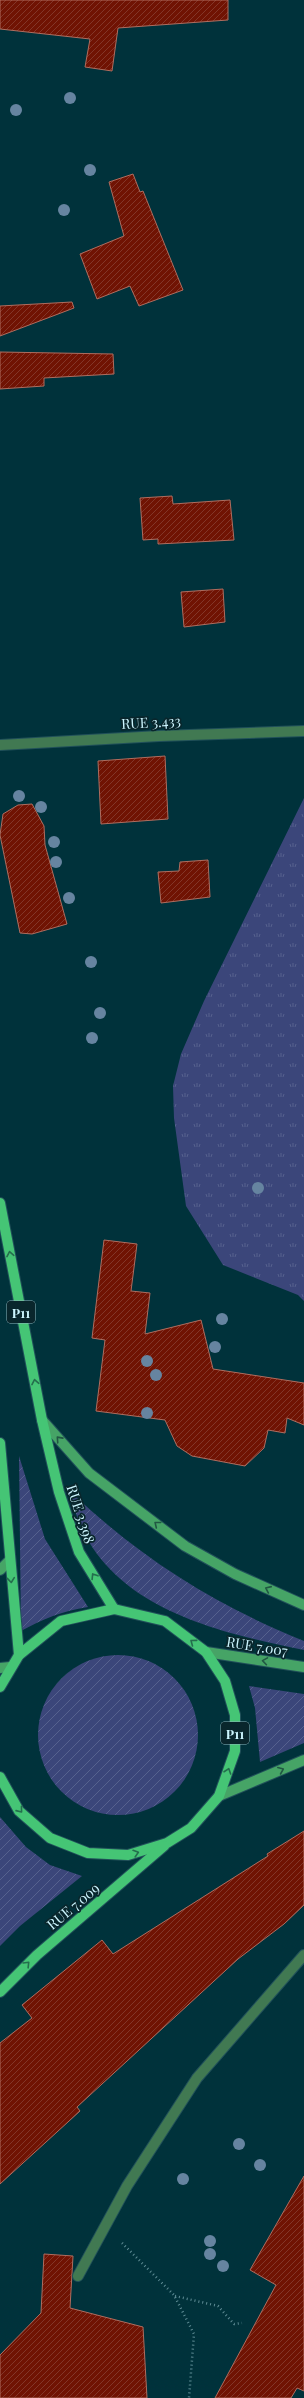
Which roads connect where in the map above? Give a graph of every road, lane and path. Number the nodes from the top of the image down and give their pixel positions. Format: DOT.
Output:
graph roads {
  1 [pos="304,731"];
  2 [pos="0,745"];
  3 [pos="0,1203"];
  4 [pos="42,1420"];
  5 [pos="0,1443"];
  6 [pos="9,1561"];
  7 [pos="0,1570"];
  8 [pos="304,1605"];
  9 [pos="114,1609"];
  10 [pos="206,1652"];
  11 [pos="19,1655"];
  12 [pos="304,1667"];
  13 [pos="5,1668"];
  14 [pos="0,1687"];
  15 [pos="304,1760"];
  16 [pos="0,1777"];
  17 [pos="219,1796"];
  18 [pos="167,1844"];
  19 [pos="304,1955"];
  20 [pos="0,1992"];
  21 [pos="99,2238"];
  22 [pos="78,2276"];
  23 [pos="174,2296"];
  24 [pos="242,2323"];
  25 [pos="189,2398"];
  1 -- 2 [label="street, RUE 3.433"];
  4 -- 3 [label="main road, P11, one-way"];
  8 -- 4 [label="main road, one-way"];
  9 -- 4 [label="main road, RUE 3.398 / P11, one-way"];
  5 -- 6 [label="main road"];
  6 -- 7 [label="main road"];
  6 -- 11 [label="main road, one-way"];
  10 -- 9 [label="main road, P11, one-way"];
  9 -- 11 [label="main road, P11"];
  12 -- 10 [label="main road, RUE 7.007, one-way"];
  17 -- 10 [label="main road, P11, one-way"];
  11 -- 13 [label="main road, P11"];
  13 -- 14 [label="main road, P11"];
  17 -- 15 [label="main road, one-way"];
  16 -- 18 [label="main road, P11, one-way"];
  17 -- 18 [label="main road, P11"];
  20 -- 18 [label="main road, RUE 7.009 / P11, one-way"];
  19 -- 21 [label="street"];
  21 -- 22 [label="street"];
  21 -- 23 [label="path"];
  23 -- 24 [label="path"];
  23 -- 25 [label="path"];
}
